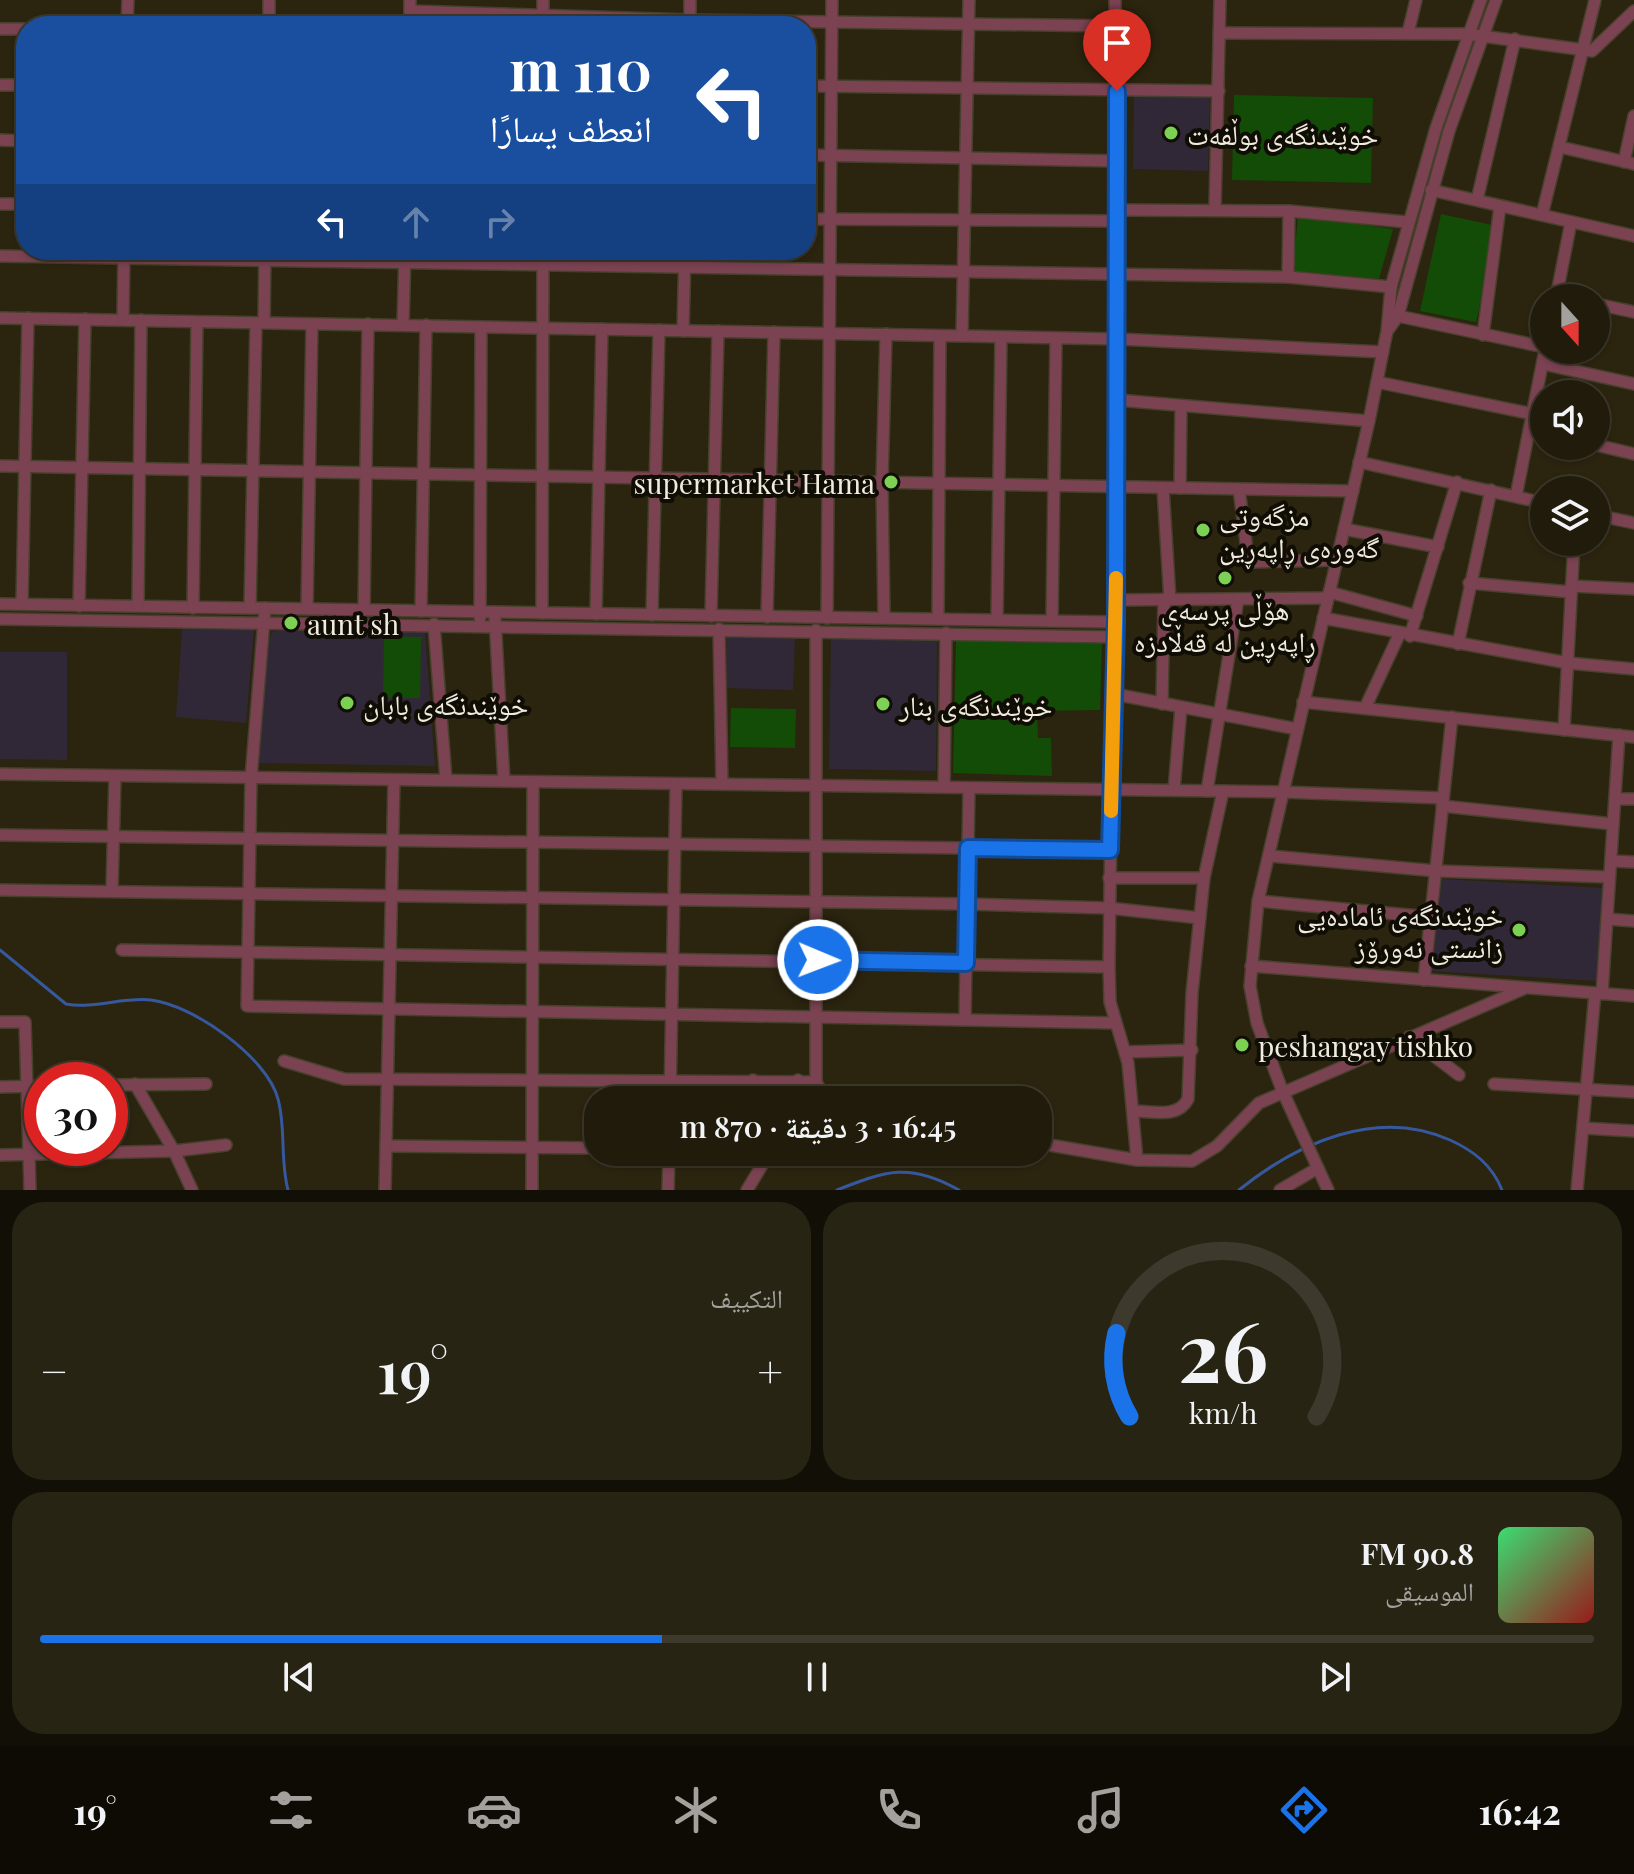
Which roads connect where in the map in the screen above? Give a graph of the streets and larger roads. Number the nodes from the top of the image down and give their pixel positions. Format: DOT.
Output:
graph roads {
  1 [pos="832,0"];
  2 [pos="969,0"];
  3 [pos="1115,0"];
  4 [pos="1220,0"];
  5 [pos="1416,0"];
  6 [pos="1481,0"];
  7 [pos="1496,0"];
  8 [pos="1595,0"];
  9 [pos="410,6"];
  10 [pos="1634,12"];
  11 [pos="499,16"];
  12 [pos="816,22"];
  13 [pos="831,22"];
  14 [pos="969,24"];
  15 [pos="1115,26"];
  16 [pos="1219,33"];
  17 [pos="1408,33"];
  18 [pos="1467,34"];
  19 [pos="1481,34"];
  20 [pos="1515,39"];
  21 [pos="1583,50"];
  22 [pos="816,86"];
  23 [pos="831,86"];
  24 [pos="967,88"];
  25 [pos="1117,91"];
  26 [pos="1219,91"];
  27 [pos="1634,116"];
  28 [pos="1560,147"];
  29 [pos="816,155"];
  30 [pos="830,156"];
  31 [pos="966,159"];
  32 [pos="1119,161"];
  33 [pos="1629,163"];
  34 [pos="1431,190"];
  35 [pos="1477,200"];
  36 [pos="1500,206"];
  37 [pos="1215,208"];
  38 [pos="1289,211"];
  39 [pos="1542,215"];
  40 [pos="1118,216"];
  41 [pos="816,219"];
  42 [pos="830,220"];
  43 [pos="964,221"];
  44 [pos="1407,222"];
  45 [pos="1571,222"];
  46 [pos="1634,236"];
  47 [pos="124,260"];
  48 [pos="265,260"];
  49 [pos="352,260"];
  50 [pos="404,260"];
  51 [pos="543,260"];
  52 [pos="685,260"];
  53 [pos="404,263"];
  54 [pos="543,265"];
  55 [pos="685,268"];
  56 [pos="830,270"];
  57 [pos="963,273"];
  58 [pos="1118,276"];
  59 [pos="1288,277"];
  60 [pos="1562,284"];
  61 [pos="1391,287"];
  62 [pos="1610,307"];
  63 [pos="1634,312"];
  64 [pos="1398,316"];
  65 [pos="0,318"];
  66 [pos="28,318"];
  67 [pos="85,319"];
  68 [pos="123,320"];
  69 [pos="141,320"];
  70 [pos="197,322"];
  71 [pos="260,323"];
  72 [pos="312,324"];
  73 [pos="368,324"];
  74 [pos="403,325"];
  75 [pos="426,325"];
  76 [pos="481,327"];
  77 [pos="542,327"];
  78 [pos="602,329"];
  79 [pos="659,330"];
  80 [pos="683,331"];
  81 [pos="718,331"];
  82 [pos="1387,331"];
  83 [pos="774,332"];
  84 [pos="829,333"];
  85 [pos="886,334"];
  86 [pos="1483,335"];
  87 [pos="940,336"];
  88 [pos="962,336"];
  89 [pos="1001,337"];
  90 [pos="1056,338"];
  91 [pos="1118,339"];
  92 [pos="1530,345"];
  93 [pos="1383,352"];
  94 [pos="1543,364"];
  95 [pos="1540,380"];
  96 [pos="1377,382"];
  97 [pos="1634,384"];
  98 [pos="1117,400"];
  99 [pos="1181,406"];
  100 [pos="1530,413"];
  101 [pos="1369,421"];
  102 [pos="1530,425"];
  103 [pos="1529,429"];
  104 [pos="1610,448"];
  105 [pos="1634,454"];
  106 [pos="1359,462"];
  107 [pos="0,466"];
  108 [pos="25,467"];
  109 [pos="82,468"];
  110 [pos="140,469"];
  111 [pos="195,470"];
  112 [pos="255,471"];
  113 [pos="310,472"];
  114 [pos="366,473"];
  115 [pos="423,474"];
  116 [pos="480,475"];
  117 [pos="542,476"];
  118 [pos="601,477"];
  119 [pos="655,478"];
  120 [pos="716,479"];
  121 [pos="771,480"];
  122 [pos="828,481"];
  123 [pos="882,482"];
  124 [pos="1457,482"];
  125 [pos="940,483"];
  126 [pos="999,484"];
  127 [pos="1054,486"];
  128 [pos="1115,487"];
  129 [pos="1163,488"];
  130 [pos="1180,488"];
  131 [pos="1239,489"];
  132 [pos="1491,490"];
  133 [pos="1353,491"];
  134 [pos="1516,496"];
  135 [pos="1530,500"];
  136 [pos="1610,518"];
  137 [pos="1634,523"];
  138 [pos="1344,529"];
  139 [pos="1438,547"];
  140 [pos="1573,556"];
  141 [pos="1337,560"];
  142 [pos="1469,583"];
  143 [pos="1571,589"];
  144 [pos="1634,589"];
  145 [pos="1328,595"];
  146 [pos="1238,599"];
  147 [pos="1116,600"];
  148 [pos="1167,600"];
  149 [pos="0,604"];
  150 [pos="22,604"];
  151 [pos="79,606"];
  152 [pos="138,606"];
  153 [pos="193,608"];
  154 [pos="250,608"];
  155 [pos="265,608"];
  156 [pos="307,608"];
  157 [pos="364,610"];
  158 [pos="421,611"];
  159 [pos="542,613"];
  160 [pos="569,613"];
  161 [pos="596,614"];
  162 [pos="652,615"];
  163 [pos="711,616"];
  164 [pos="1417,616"];
  165 [pos="767,617"];
  166 [pos="827,618"];
  167 [pos="884,618"];
  168 [pos="1323,618"];
  169 [pos="0,619"];
  170 [pos="480,619"];
  171 [pos="495,619"];
  172 [pos="938,619"];
  173 [pos="997,620"];
  174 [pos="1052,621"];
  175 [pos="264,622"];
  176 [pos="1116,622"];
  177 [pos="434,624"];
  178 [pos="568,626"];
  179 [pos="719,629"];
  180 [pos="816,630"];
  181 [pos="946,633"];
  182 [pos="1404,636"];
  183 [pos="1115,637"];
  184 [pos="1458,644"];
  185 [pos="1568,663"];
  186 [pos="1634,669"];
  187 [pos="1114,694"];
  188 [pos="1303,702"];
  189 [pos="1162,704"];
  190 [pos="1181,707"];
  191 [pos="1365,708"];
  192 [pos="1219,715"];
  193 [pos="1452,717"];
  194 [pos="1297,729"];
  195 [pos="1564,730"];
  196 [pos="1619,735"];
  197 [pos="1634,737"];
  198 [pos="0,774"];
  199 [pos="115,776"];
  200 [pos="251,778"];
  201 [pos="394,780"];
  202 [pos="446,780"];
  203 [pos="504,781"];
  204 [pos="533,782"];
  205 [pos="676,784"];
  206 [pos="722,784"];
  207 [pos="819,785"];
  208 [pos="944,787"];
  209 [pos="969,788"];
  210 [pos="1112,789"];
  211 [pos="1174,790"];
  212 [pos="1207,791"];
  213 [pos="1223,791"];
  214 [pos="1283,792"];
  215 [pos="1615,799"];
  216 [pos="1634,799"];
  217 [pos="1443,802"];
  218 [pos="1613,824"];
  219 [pos="0,835"];
  220 [pos="113,837"];
  221 [pos="250,839"];
  222 [pos="393,841"];
  223 [pos="532,842"];
  224 [pos="675,844"];
  225 [pos="817,846"];
  226 [pos="968,848"];
  227 [pos="1110,850"];
  228 [pos="1270,856"];
  229 [pos="1611,861"];
  230 [pos="1634,862"];
  231 [pos="1437,871"];
  232 [pos="1609,877"];
  233 [pos="1109,878"];
  234 [pos="1204,878"];
  235 [pos="0,890"];
  236 [pos="112,890"];
  237 [pos="248,893"];
  238 [pos="391,897"];
  239 [pos="532,898"];
  240 [pos="674,901"];
  241 [pos="1258,901"];
  242 [pos="817,902"];
  243 [pos="967,904"];
  244 [pos="1109,908"];
  245 [pos="1430,917"];
  246 [pos="1200,918"];
  247 [pos="1607,919"];
  248 [pos="1634,921"];
  249 [pos="122,950"];
  250 [pos="248,951"];
  251 [pos="390,954"];
  252 [pos="532,956"];
  253 [pos="673,959"];
  254 [pos="818,960"];
  255 [pos="966,963"];
  256 [pos="1251,966"];
  257 [pos="1109,967"];
  258 [pos="1424,980"];
  259 [pos="1523,989"];
  260 [pos="1598,993"];
  261 [pos="1634,996"];
  262 [pos="389,1010"];
  263 [pos="532,1013"];
  264 [pos="817,1015"];
  265 [pos="672,1016"];
  266 [pos="965,1019"];
  267 [pos="0,1022"];
  268 [pos="1115,1023"];
  269 [pos="1409,1037"];
  270 [pos="1192,1050"];
  271 [pos="1125,1052"];
  272 [pos="284,1061"];
  273 [pos="26,1062"];
  274 [pos="1459,1075"];
  275 [pos="387,1079"];
  276 [pos="532,1080"];
  277 [pos="670,1080"];
  278 [pos="753,1080"];
  279 [pos="798,1080"];
  280 [pos="816,1082"];
  281 [pos="128,1084"];
  282 [pos="135,1084"];
  283 [pos="206,1084"];
  284 [pos="1494,1084"];
  285 [pos="670,1086"];
  286 [pos="751,1086"];
  287 [pos="796,1086"];
  288 [pos="818,1086"];
  289 [pos="0,1087"];
  290 [pos="24,1087"];
  291 [pos="1282,1090"];
  292 [pos="1586,1090"];
  293 [pos="1634,1092"];
  294 [pos="1133,1111"];
  295 [pos="1583,1128"];
  296 [pos="1634,1131"];
  297 [pos="226,1145"];
  298 [pos="1052,1145"];
  299 [pos="386,1146"];
  300 [pos="584,1148"];
  301 [pos="532,1149"];
  302 [pos="174,1151"];
  303 [pos="128,1152"];
  304 [pos="24,1154"];
  305 [pos="0,1155"];
  306 [pos="1137,1160"];
  307 [pos="29,1166"];
  308 [pos="669,1166"];
  309 [pos="762,1166"];
  310 [pos="1317,1167"];
  311 [pos="30,1190"];
  312 [pos="192,1190"];
  313 [pos="385,1190"];
  314 [pos="532,1190"];
  315 [pos="668,1190"];
  316 [pos="747,1190"];
  317 [pos="1280,1190"];
  318 [pos="1328,1190"];
  319 [pos="1577,1190"];
  1 -- 13 [label="street"];
  2 -- 14 [label="street"];
  3 -- 15 [label="street"];
  4 -- 16 [label="street"];
  5 -- 17 [label="street"];
  6 -- 18 [label="street"];
  7 -- 19 [label="street"];
  8 -- 21 [label="street"];
  9 -- 11 [label="street"];
  10 -- 21 [label="street"];
  12 -- 13 [label="street"];
  13 -- 14 [label="street"];
  13 -- 23 [label="street"];
  14 -- 15 [label="street"];
  14 -- 24 [label="street"];
  15 -- 25 [label="street"];
  16 -- 17 [label="street"];
  16 -- 26 [label="street"];
  17 -- 18 [label="street"];
  18 -- 19 [label="street"];
  18 -- 44 [label="street"];
  19 -- 20 [label="street"];
  19 -- 34 [label="street"];
  20 -- 21 [label="street"];
  20 -- 35 [label="street"];
  21 -- 28 [label="street"];
  22 -- 23 [label="street"];
  23 -- 24 [label="street"];
  23 -- 30 [label="street"];
  24 -- 25 [label="street"];
  24 -- 31 [label="street"];
  25 -- 26 [label="street"];
  25 -- 32 [label="street"];
  26 -- 37 [label="street"];
  27 -- 33 [label="street"];
  28 -- 33 [label="street"];
  28 -- 39 [label="street"];
  29 -- 30 [label="street"];
  30 -- 31 [label="street"];
  30 -- 42 [label="street"];
  31 -- 32 [label="street"];
  31 -- 43 [label="street"];
  32 -- 40 [label="street"];
  34 -- 35 [label="street"];
  34 -- 64 [label="street"];
  35 -- 36 [label="street"];
  36 -- 39 [label="street"];
  36 -- 86 [label="street"];
  37 -- 38 [label="street"];
  37 -- 40 [label="street"];
  38 -- 44 [label="street"];
  38 -- 59 [label="street"];
  39 -- 45 [label="street"];
  40 -- 43 [label="street"];
  40 -- 58 [label="street"];
  41 -- 42 [label="street"];
  42 -- 43 [label="street"];
  42 -- 56 [label="street"];
  43 -- 57 [label="street"];
  44 -- 61 [label="street"];
  45 -- 46 [label="street"];
  45 -- 60 [label="street"];
  47 -- 68 [label="street"];
  48 -- 71 [label="street"];
  49 -- 53 [label="street"];
  50 -- 53 [label="street"];
  51 -- 54 [label="street"];
  52 -- 55 [label="street"];
  53 -- 54 [label="street"];
  53 -- 74 [label="street"];
  54 -- 55 [label="street"];
  54 -- 77 [label="street"];
  55 -- 56 [label="street"];
  55 -- 80 [label="street"];
  56 -- 57 [label="street"];
  56 -- 84 [label="street"];
  57 -- 58 [label="street"];
  57 -- 88 [label="street"];
  58 -- 59 [label="street"];
  58 -- 91 [label="street"];
  59 -- 61 [label="street"];
  61 -- 82 [label="street"];
  62 -- 63 [label="street"];
  64 -- 82 [label="street"];
  64 -- 86 [label="street"];
  65 -- 66 [label="street"];
  66 -- 67 [label="street"];
  66 -- 108 [label="street"];
  67 -- 68 [label="street"];
  67 -- 109 [label="street"];
  68 -- 69 [label="street"];
  69 -- 70 [label="street"];
  69 -- 110 [label="street"];
  70 -- 71 [label="street"];
  70 -- 111 [label="street"];
  71 -- 72 [label="street"];
  71 -- 112 [label="street"];
  72 -- 73 [label="street"];
  72 -- 113 [label="street"];
  73 -- 74 [label="street"];
  73 -- 114 [label="street"];
  74 -- 75 [label="street"];
  75 -- 76 [label="street"];
  75 -- 115 [label="street"];
  76 -- 77 [label="street"];
  76 -- 116 [label="street"];
  77 -- 78 [label="street"];
  77 -- 117 [label="street"];
  78 -- 79 [label="street"];
  78 -- 118 [label="street"];
  79 -- 80 [label="street"];
  79 -- 119 [label="street"];
  80 -- 81 [label="street"];
  81 -- 83 [label="street"];
  81 -- 120 [label="street"];
  82 -- 93 [label="street"];
  83 -- 84 [label="street"];
  83 -- 121 [label="street"];
  84 -- 85 [label="street"];
  84 -- 122 [label="street"];
  85 -- 87 [label="street"];
  85 -- 123 [label="street"];
  86 -- 92 [label="street"];
  87 -- 88 [label="street"];
  87 -- 125 [label="street"];
  88 -- 89 [label="street"];
  89 -- 90 [label="street"];
  89 -- 126 [label="street"];
  90 -- 91 [label="street"];
  90 -- 127 [label="street"];
  91 -- 93 [label="street"];
  91 -- 98 [label="street"];
  93 -- 96 [label="street"];
  94 -- 95 [label="street"];
  94 -- 97 [label="street"];
  96 -- 100 [label="street"];
  96 -- 101 [label="street"];
  98 -- 99 [label="street"];
  98 -- 128 [label="street"];
  99 -- 101 [label="street"];
  99 -- 130 [label="street"];
  101 -- 106 [label="street"];
  102 -- 103 [label="street"];
  103 -- 134 [label="street"];
  104 -- 105 [label="street"];
  106 -- 124 [label="street"];
  106 -- 133 [label="street"];
  107 -- 108 [label="street"];
  108 -- 109 [label="street"];
  108 -- 150 [label="street"];
  109 -- 110 [label="street"];
  109 -- 151 [label="street"];
  110 -- 111 [label="street"];
  110 -- 152 [label="street"];
  111 -- 112 [label="street"];
  111 -- 153 [label="street"];
  112 -- 113 [label="street"];
  112 -- 154 [label="street"];
  113 -- 114 [label="street"];
  113 -- 156 [label="street"];
  114 -- 115 [label="street"];
  114 -- 157 [label="street"];
  115 -- 116 [label="street"];
  115 -- 158 [label="street"];
  116 -- 117 [label="street"];
  116 -- 170 [label="street"];
  117 -- 118 [label="street"];
  117 -- 159 [label="street"];
  118 -- 119 [label="street"];
  118 -- 161 [label="street"];
  119 -- 120 [label="street"];
  119 -- 162 [label="street"];
  120 -- 121 [label="street"];
  120 -- 163 [label="street"];
  121 -- 122 [label="street"];
  121 -- 165 [label="street"];
  122 -- 123 [label="street"];
  122 -- 166 [label="street"];
  123 -- 125 [label="street"];
  123 -- 167 [label="street"];
  124 -- 132 [label="street"];
  124 -- 139 [label="street"];
  125 -- 126 [label="street"];
  125 -- 172 [label="street"];
  126 -- 127 [label="street"];
  126 -- 173 [label="street"];
  127 -- 128 [label="street"];
  127 -- 174 [label="street"];
  128 -- 129 [label="street"];
  128 -- 147 [label="street"];
  129 -- 130 [label="street"];
  129 -- 148 [label="street"];
  130 -- 131 [label="street"];
  131 -- 133 [label="street"];
  131 -- 141 [label="street"];
  132 -- 134 [label="street"];
  132 -- 142 [label="street"];
  133 -- 138 [label="street"];
  134 -- 135 [label="street"];
  136 -- 137 [label="street"];
  138 -- 139 [label="street"];
  138 -- 141 [label="street"];
  139 -- 164 [label="street"];
  140 -- 143 [label="street"];
  141 -- 145 [label="street"];
  142 -- 143 [label="street"];
  142 -- 184 [label="street"];
  143 -- 144 [label="street"];
  143 -- 185 [label="street"];
  145 -- 146 [label="street"];
  145 -- 164 [label="street"];
  145 -- 168 [label="street"];
  146 -- 148 [label="street"];
  146 -- 192 [label="street"];
  147 -- 148 [label="street"];
  147 -- 176 [label="street"];
  148 -- 189 [label="street"];
  149 -- 150 [label="street"];
  150 -- 151 [label="street"];
  151 -- 152 [label="street"];
  152 -- 153 [label="street"];
  153 -- 154 [label="street"];
  154 -- 155 [label="street"];
  155 -- 156 [label="street"];
  155 -- 175 [label="street"];
  156 -- 157 [label="street"];
  157 -- 158 [label="street"];
  158 -- 170 [label="street"];
  159 -- 160 [label="street"];
  159 -- 171 [label="street"];
  160 -- 161 [label="street"];
  160 -- 178 [label="street"];
  161 -- 162 [label="street"];
  162 -- 163 [label="street"];
  163 -- 165 [label="street"];
  164 -- 182 [label="street"];
  165 -- 166 [label="street"];
  166 -- 167 [label="street"];
  167 -- 172 [label="street"];
  168 -- 182 [label="street"];
  168 -- 188 [label="street"];
  169 -- 175 [label="street"];
  170 -- 171 [label="street"];
  170 -- 177 [label="street"];
  171 -- 178 [label="street"];
  171 -- 203 [label="street"];
  172 -- 173 [label="street"];
  173 -- 174 [label="street"];
  174 -- 176 [label="street"];
  175 -- 177 [label="street"];
  175 -- 200 [label="street"];
  176 -- 183 [label="street"];
  177 -- 202 [label="street"];
  178 -- 179 [label="street"];
  179 -- 180 [label="street"];
  179 -- 206 [label="street"];
  180 -- 181 [label="street"];
  180 -- 207 [label="street"];
  181 -- 183 [label="street"];
  181 -- 208 [label="street"];
  182 -- 184 [label="street"];
  182 -- 191 [label="street"];
  183 -- 187 [label="street"];
  184 -- 185 [label="street"];
  185 -- 186 [label="street"];
  185 -- 195 [label="street"];
  187 -- 189 [label="street"];
  187 -- 210 [label="street"];
  188 -- 191 [label="street"];
  188 -- 194 [label="street"];
  189 -- 190 [label="street"];
  190 -- 192 [label="street"];
  190 -- 211 [label="street"];
  191 -- 193 [label="street"];
  192 -- 194 [label="street"];
  192 -- 212 [label="street"];
  193 -- 195 [label="street"];
  193 -- 217 [label="street"];
  194 -- 214 [label="street"];
  195 -- 196 [label="street"];
  196 -- 197 [label="street"];
  196 -- 215 [label="street"];
  198 -- 199 [label="street"];
  199 -- 200 [label="street"];
  199 -- 220 [label="street"];
  200 -- 201 [label="street"];
  200 -- 221 [label="street"];
  201 -- 202 [label="street"];
  201 -- 222 [label="street"];
  202 -- 203 [label="street"];
  203 -- 204 [label="street"];
  204 -- 205 [label="street"];
  204 -- 223 [label="street"];
  205 -- 206 [label="street"];
  205 -- 224 [label="street"];
  206 -- 207 [label="street"];
  207 -- 208 [label="street"];
  207 -- 225 [label="street"];
  208 -- 209 [label="street"];
  209 -- 210 [label="street"];
  209 -- 226 [label="street"];
  210 -- 211 [label="street"];
  210 -- 227 [label="street"];
  211 -- 212 [label="street"];
  212 -- 213 [label="street"];
  213 -- 214 [label="street"];
  213 -- 234 [label="street"];
  214 -- 217 [label="street"];
  214 -- 228 [label="street"];
  215 -- 216 [label="street"];
  215 -- 218 [label="street"];
  217 -- 218 [label="street"];
  217 -- 231 [label="street"];
  218 -- 229 [label="street"];
  219 -- 220 [label="street"];
  220 -- 221 [label="street"];
  220 -- 236 [label="street"];
  221 -- 222 [label="street"];
  221 -- 237 [label="street"];
  222 -- 223 [label="street"];
  222 -- 238 [label="street"];
  223 -- 224 [label="street"];
  223 -- 239 [label="street"];
  224 -- 225 [label="street"];
  224 -- 240 [label="street"];
  225 -- 226 [label="street"];
  225 -- 242 [label="street"];
  226 -- 227 [label="street"];
  226 -- 243 [label="street"];
  227 -- 233 [label="street"];
  228 -- 231 [label="street"];
  228 -- 241 [label="street"];
  229 -- 230 [label="street"];
  229 -- 232 [label="street"];
  231 -- 232 [label="street"];
  231 -- 245 [label="street"];
  232 -- 247 [label="street"];
  233 -- 234 [label="street"];
  233 -- 244 [label="street"];
  234 -- 246 [label="street"];
  235 -- 236 [label="street"];
  236 -- 237 [label="street"];
  237 -- 238 [label="street"];
  237 -- 250 [label="street"];
  238 -- 239 [label="street"];
  238 -- 251 [label="street"];
  239 -- 240 [label="street"];
  239 -- 252 [label="street"];
  240 -- 242 [label="street"];
  240 -- 253 [label="street"];
  241 -- 245 [label="street"];
  241 -- 256 [label="street"];
  242 -- 243 [label="street"];
  242 -- 254 [label="street"];
  243 -- 244 [label="street"];
  243 -- 255 [label="street"];
  244 -- 246 [label="street"];
  244 -- 257 [label="street"];
  245 -- 258 [label="street"];
  246 -- 270 [label="street"];
  247 -- 248 [label="street"];
  247 -- 260 [label="street"];
  249 -- 250 [label="street"];
  250 -- 251 [label="street"];
  250 -- 262 [label="street"];
  251 -- 252 [label="street"];
  251 -- 262 [label="street"];
  252 -- 253 [label="street"];
  252 -- 263 [label="street"];
  253 -- 254 [label="street"];
  253 -- 265 [label="street"];
  254 -- 255 [label="street"];
  254 -- 264 [label="street"];
  255 -- 257 [label="street"];
  255 -- 266 [label="street"];
  256 -- 258 [label="street"];
  256 -- 291 [label="street"];
  257 -- 268 [label="street"];
  258 -- 259 [label="street"];
  259 -- 260 [label="street"];
  259 -- 269 [label="street"];
  260 -- 261 [label="street"];
  260 -- 292 [label="street"];
  262 -- 263 [label="street"];
  262 -- 275 [label="street"];
  263 -- 265 [label="street"];
  263 -- 276 [label="street"];
  264 -- 265 [label="street"];
  264 -- 266 [label="street"];
  264 -- 280 [label="street"];
  265 -- 277 [label="street"];
  266 -- 268 [label="street"];
  267 -- 273 [label="street"];
  268 -- 271 [label="street"];
  269 -- 274 [label="street"];
  269 -- 291 [label="street"];
  270 -- 271 [label="street"];
  270 -- 294 [label="street"];
  271 -- 294 [label="street"];
  272 -- 275 [label="street"];
  275 -- 276 [label="street"];
  275 -- 299 [label="street"];
  276 -- 277 [label="street"];
  276 -- 301 [label="street"];
  277 -- 278 [label="street"];
  277 -- 285 [label="street"];
  278 -- 279 [label="street"];
  278 -- 286 [label="street"];
  279 -- 280 [label="street"];
  279 -- 287 [label="street"];
  280 -- 288 [label="street"];
  281 -- 282 [label="street"];
  282 -- 283 [label="street"];
  282 -- 302 [label="street"];
  284 -- 292 [label="street"];
  289 -- 290 [label="street"];
  291 -- 306 [label="street"];
  291 -- 310 [label="street"];
  292 -- 293 [label="street"];
  292 -- 295 [label="street"];
  294 -- 306 [label="street"];
  295 -- 296 [label="street"];
  295 -- 319 [label="street"];
  297 -- 302 [label="street"];
  298 -- 306 [label="street"];
  299 -- 301 [label="street"];
  299 -- 313 [label="street"];
  300 -- 301 [label="street"];
  301 -- 314 [label="street"];
  302 -- 303 [label="street"];
  302 -- 312 [label="street"];
  304 -- 305 [label="street"];
  307 -- 311 [label="street"];
  308 -- 315 [label="street"];
  309 -- 316 [label="street"];
  310 -- 317 [label="street"];
  310 -- 318 [label="street"];
}
